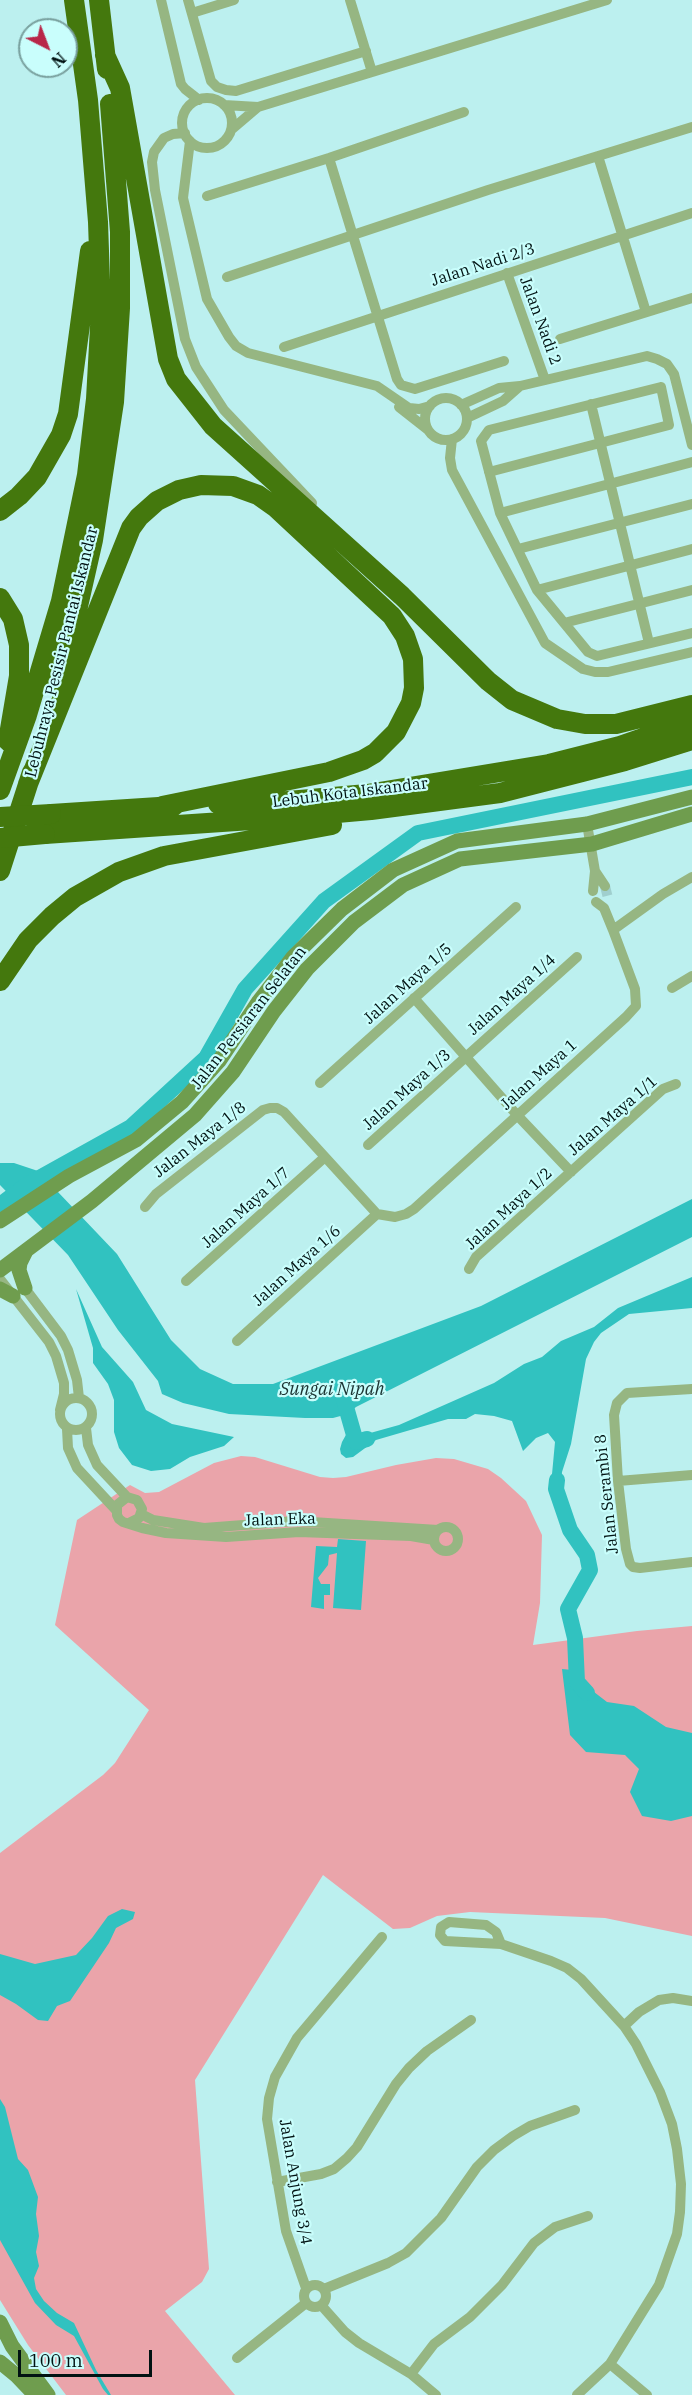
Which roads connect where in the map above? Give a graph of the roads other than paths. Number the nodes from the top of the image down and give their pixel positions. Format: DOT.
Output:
graph roads {
  1 [pos="74,0"];
  2 [pos="99,0"];
  3 [pos="161,0"];
  4 [pos="188,0"];
  5 [pos="234,0"];
  6 [pos="350,0"];
  7 [pos="607,0"];
  8 [pos="192,13"];
  9 [pos="366,51"];
  10 [pos="105,55"];
  11 [pos="372,72"];
  12 [pos="199,100"];
  13 [pos="224,105"];
  14 [pos="258,107"];
  15 [pos="464,112"];
  16 [pos="692,127"];
  17 [pos="231,130"];
  18 [pos="187,137"];
  19 [pos="208,148"];
  20 [pos="598,156"];
  21 [pos="329,159"];
  22 [pos="183,184"];
  23 [pos="207,196"];
  24 [pos="692,213"];
  25 [pos="98,222"];
  26 [pos="622,234"];
  27 [pos="353,236"];
  28 [pos="507,273"];
  29 [pos="227,277"];
  30 [pos="692,298"];
  31 [pos="646,312"];
  32 [pos="377,315"];
  33 [pos="560,339"];
  34 [pos="284,347"];
  35 [pos="504,361"];
  36 [pos="545,380"];
  37 [pos="520,386"];
  38 [pos="387,392"];
  39 [pos="591,404"];
  40 [pos="461,405"];
  41 [pos="430,406"];
  42 [pos="467,418"];
  43 [pos="427,429"];
  44 [pos="452,440"];
  45 [pos="601,443"];
  46 [pos="692,445"];
  47 [pos="692,462"];
  48 [pos="489,472"];
  49 [pos="611,484"];
  50 [pos="692,504"];
  51 [pos="0,511"];
  52 [pos="500,513"];
  53 [pos="620,523"];
  54 [pos="518,549"];
  55 [pos="692,549"];
  56 [pos="630,565"];
  57 [pos="537,590"];
  58 [pos="692,590"];
  59 [pos="402,596"];
  60 [pos="0,598"];
  61 [pos="640,603"];
  62 [pos="564,623"];
  63 [pos="692,633"];
  64 [pos="649,643"];
  65 [pos="692,652"];
  66 [pos="692,705"];
  67 [pos="692,722"];
  68 [pos="692,740"];
  69 [pos="28,784"];
  70 [pos="0,789"];
  71 [pos="500,793"];
  72 [pos="692,796"];
  73 [pos="162,806"];
  74 [pos="692,814"];
  75 [pos="0,817"];
  76 [pos="587,824"];
  77 [pos="0,838"];
  78 [pos="592,844"];
  79 [pos="0,871"];
  80 [pos="595,871"];
  81 [pos="692,877"];
  82 [pos="605,886"];
  83 [pos="516,907"];
  84 [pos="613,930"];
  85 [pos="577,957"];
  86 [pos="692,976"];
  87 [pos="0,981"];
  88 [pos="672,988"];
  89 [pos="414,998"];
  90 [pos="466,1057"];
  91 [pos="320,1083"];
  92 [pos="676,1084"];
  93 [pos="517,1115"];
  94 [pos="368,1145"];
  95 [pos="325,1157"];
  96 [pos="571,1172"];
  97 [pos="145,1207"];
  98 [pos="377,1214"];
  99 [pos="0,1221"];
  100 [pos="33,1245"];
  101 [pos="2,1263"];
  102 [pos="469,1269"];
  103 [pos="0,1279"];
  104 [pos="186,1281"];
  105 [pos="13,1291"];
  106 [pos="237,1341"];
  107 [pos="692,1389"];
  108 [pos="79,1398"];
  109 [pos="60,1410"];
  110 [pos="86,1428"];
  111 [pos="67,1429"];
  112 [pos="692,1475"];
  113 [pos="618,1481"];
  114 [pos="127,1497"];
  115 [pos="116,1510"];
  116 [pos="141,1514"];
  117 [pos="129,1523"];
  118 [pos="692,1562"];
  119 [pos="382,1937"];
  120 [pos="501,1944"];
  121 [pos="692,2001"];
  122 [pos="471,2020"];
  123 [pos="624,2026"];
  124 [pos="575,2110"];
  125 [pos="277,2182"];
  126 [pos="588,2216"];
  127 [pos="306,2288"];
  128 [pos="324,2289"];
  129 [pos="306,2303"];
  130 [pos="321,2306"];
  131 [pos="0,2322"];
  132 [pos="0,2348"];
  133 [pos="237,2358"];
  134 [pos="0,2362"];
  135 [pos="610,2364"];
  136 [pos="0,2367"];
  137 [pos="411,2373"];
  138 [pos="17,2376"];
  139 [pos="35,2395"];
  140 [pos="47,2395"];
  141 [pos="436,2395"];
  142 [pos="577,2395"];
  143 [pos="647,2395"];
  1 -- 25 [label="highway, Lebuhraya Pesisir Pantai Iskandar"];
  2 -- 10 [label="highway, Lebuhraya Pesisir Pantai Iskandar"];
  3 -- 12 [label="street"];
  4 -- 8 [label="street"];
  5 -- 8 [label="street"];
  6 -- 9 [label="street"];
  7 -- 11 [label="street"];
  8 -- 9 [label="street"];
  9 -- 11 [label="street"];
  10 -- 59 [label="highway"];
  10 -- 69 [label="highway, Lebuhraya Pesisir Pantai Iskandar"];
  11 -- 14 [label="street"];
  12 -- 13 [label="street"];
  12 -- 18 [label="street"];
  13 -- 14 [label="street"];
  13 -- 17 [label="street"];
  14 -- 17 [label="street"];
  15 -- 21 [label="street"];
  16 -- 20 [label="street"];
  17 -- 19 [label="street"];
  18 -- 19 [label="street"];
  18 -- 22 [label="street"];
  18 -- 59 [label="street"];
  19 -- 22 [label="street"];
  20 -- 26 [label="street"];
  20 -- 27 [label="street"];
  21 -- 23 [label="street"];
  21 -- 27 [label="street"];
  22 -- 38 [label="street"];
  24 -- 26 [label="street, Jalan Nadi 2/3"];
  25 -- 51 [label="highway"];
  25 -- 70 [label="highway, Lebuhraya Pesisir Pantai Iskandar"];
  26 -- 28 [label="street, Jalan Nadi 2/3"];
  26 -- 31 [label="street"];
  27 -- 29 [label="street"];
  27 -- 32 [label="street"];
  28 -- 32 [label="street, Jalan Nadi 2/3"];
  28 -- 36 [label="street, Jalan Nadi 2"];
  30 -- 31 [label="street"];
  31 -- 33 [label="street"];
  32 -- 34 [label="street, Jalan Nadi 2/3"];
  32 -- 35 [label="street"];
  36 -- 37 [label="street"];
  36 -- 46 [label="street"];
  37 -- 40 [label="street"];
  37 -- 42 [label="street"];
  38 -- 41 [label="street"];
  38 -- 43 [label="street"];
  39 -- 45 [label="street"];
  39 -- 45 [label="street"];
  39 -- 48 [label="street"];
  40 -- 41 [label="street"];
  40 -- 42 [label="street"];
  41 -- 43 [label="street"];
  42 -- 44 [label="street"];
  43 -- 44 [label="street"];
  44 -- 65 [label="street"];
  45 -- 48 [label="street"];
  45 -- 49 [label="street"];
  47 -- 49 [label="street"];
  48 -- 52 [label="street"];
  49 -- 52 [label="street"];
  49 -- 53 [label="street"];
  50 -- 53 [label="street"];
  52 -- 54 [label="street"];
  53 -- 54 [label="street"];
  53 -- 56 [label="street"];
  54 -- 57 [label="street"];
  55 -- 56 [label="street"];
  56 -- 57 [label="street"];
  56 -- 61 [label="street"];
  57 -- 62 [label="street"];
  58 -- 61 [label="street"];
  59 -- 66 [label="highway"];
  60 -- 70 [label="highway"];
  61 -- 62 [label="street"];
  61 -- 64 [label="street"];
  62 -- 64 [label="street"];
  63 -- 64 [label="street"];
  67 -- 73 [label="highway, Lebuh Kota Iskandar"];
  68 -- 71 [label="highway, Lebuh Kota Iskandar"];
  69 -- 73 [label="highway"];
  69 -- 79 [label="highway, Lebuhraya Pesisir Pantai Iskandar"];
  71 -- 77 [label="highway, Lebuh Kota Iskandar, bridge"];
  71 -- 87 [label="highway"];
  72 -- 76 [label="street, Jalan Persiaran Selatan"];
  73 -- 75 [label="highway, Lebuh Kota Iskandar, bridge"];
  74 -- 78 [label="street, Jalan Persiaran Selatan"];
  76 -- 78 [label="street, Jalan Maya 1"];
  76 -- 99 [label="street, Jalan Persiaran Selatan"];
  78 -- 80 [label="street, Jalan Maya 1"];
  78 -- 100 [label="street, Jalan Persiaran Selatan"];
  80 -- 82 [label="street, Jalan Maya 1"];
  80 -- 84 [label="street, Jalan Maya 1"];
  81 -- 84 [label="street"];
  83 -- 89 [label="street, Jalan Maya 1/5"];
  84 -- 93 [label="street, Jalan Maya 1"];
  85 -- 90 [label="street, Jalan Maya 1/4"];
  86 -- 88 [label="street"];
  89 -- 90 [label="street"];
  89 -- 91 [label="street, Jalan Maya 1/5"];
  90 -- 93 [label="street"];
  90 -- 94 [label="street, Jalan Maya 1/3"];
  92 -- 96 [label="street, Jalan Maya 1/1"];
  93 -- 96 [label="street"];
  93 -- 98 [label="street, Jalan Maya 1"];
  95 -- 97 [label="street, Jalan Maya 1/8"];
  95 -- 98 [label="street, Jalan Maya 1/8"];
  95 -- 104 [label="street, Jalan Maya 1/7"];
  96 -- 102 [label="street, Jalan Maya 1/2"];
  98 -- 106 [label="street, Jalan Maya 1/6"];
  100 -- 101 [label="street, Jalan Persiaran Selatan"];
  100 -- 105 [label="street"];
  101 -- 105 [label="street, Jalan Eka"];
  103 -- 105 [label="street, Jalan Eka"];
  105 -- 108 [label="street, Jalan Eka"];
  105 -- 109 [label="street, Jalan Eka"];
  107 -- 113 [label="street, Jalan Serambi 8"];
  108 -- 109 [label="street"];
  108 -- 110 [label="street, Jalan Eka"];
  109 -- 111 [label="street, Jalan Eka"];
  110 -- 111 [label="street"];
  110 -- 114 [label="street, Jalan Eka"];
  111 -- 115 [label="street, Jalan Eka"];
  112 -- 113 [label="street"];
  113 -- 118 [label="street, Jalan Serambi 8"];
  114 -- 115 [label="street"];
  114 -- 116 [label="street, Jalan Eka"];
  115 -- 117 [label="street, Jalan Eka"];
  116 -- 117 [label="street"];
  116 -- 117 [label="street, Jalan Eka"];
  119 -- 125 [label="street, Jalan Anjung 3/4"];
  120 -- 120 [label="street"];
  120 -- 123 [label="street"];
  121 -- 123 [label="street"];
  122 -- 125 [label="street"];
  123 -- 135 [label="street"];
  124 -- 128 [label="street"];
  125 -- 127 [label="street, Jalan Anjung 3/4"];
  126 -- 137 [label="street"];
  127 -- 128 [label="street"];
  127 -- 129 [label="street"];
  128 -- 130 [label="street"];
  129 -- 130 [label="street"];
  129 -- 133 [label="street"];
  130 -- 137 [label="street"];
  131 -- 140 [label="street"];
  132 -- 140 [label="street"];
  134 -- 138 [label="street"];
  135 -- 142 [label="street"];
  135 -- 143 [label="street"];
  136 -- 138 [label="street"];
  137 -- 141 [label="street"];
  138 -- 139 [label="street"];
}
